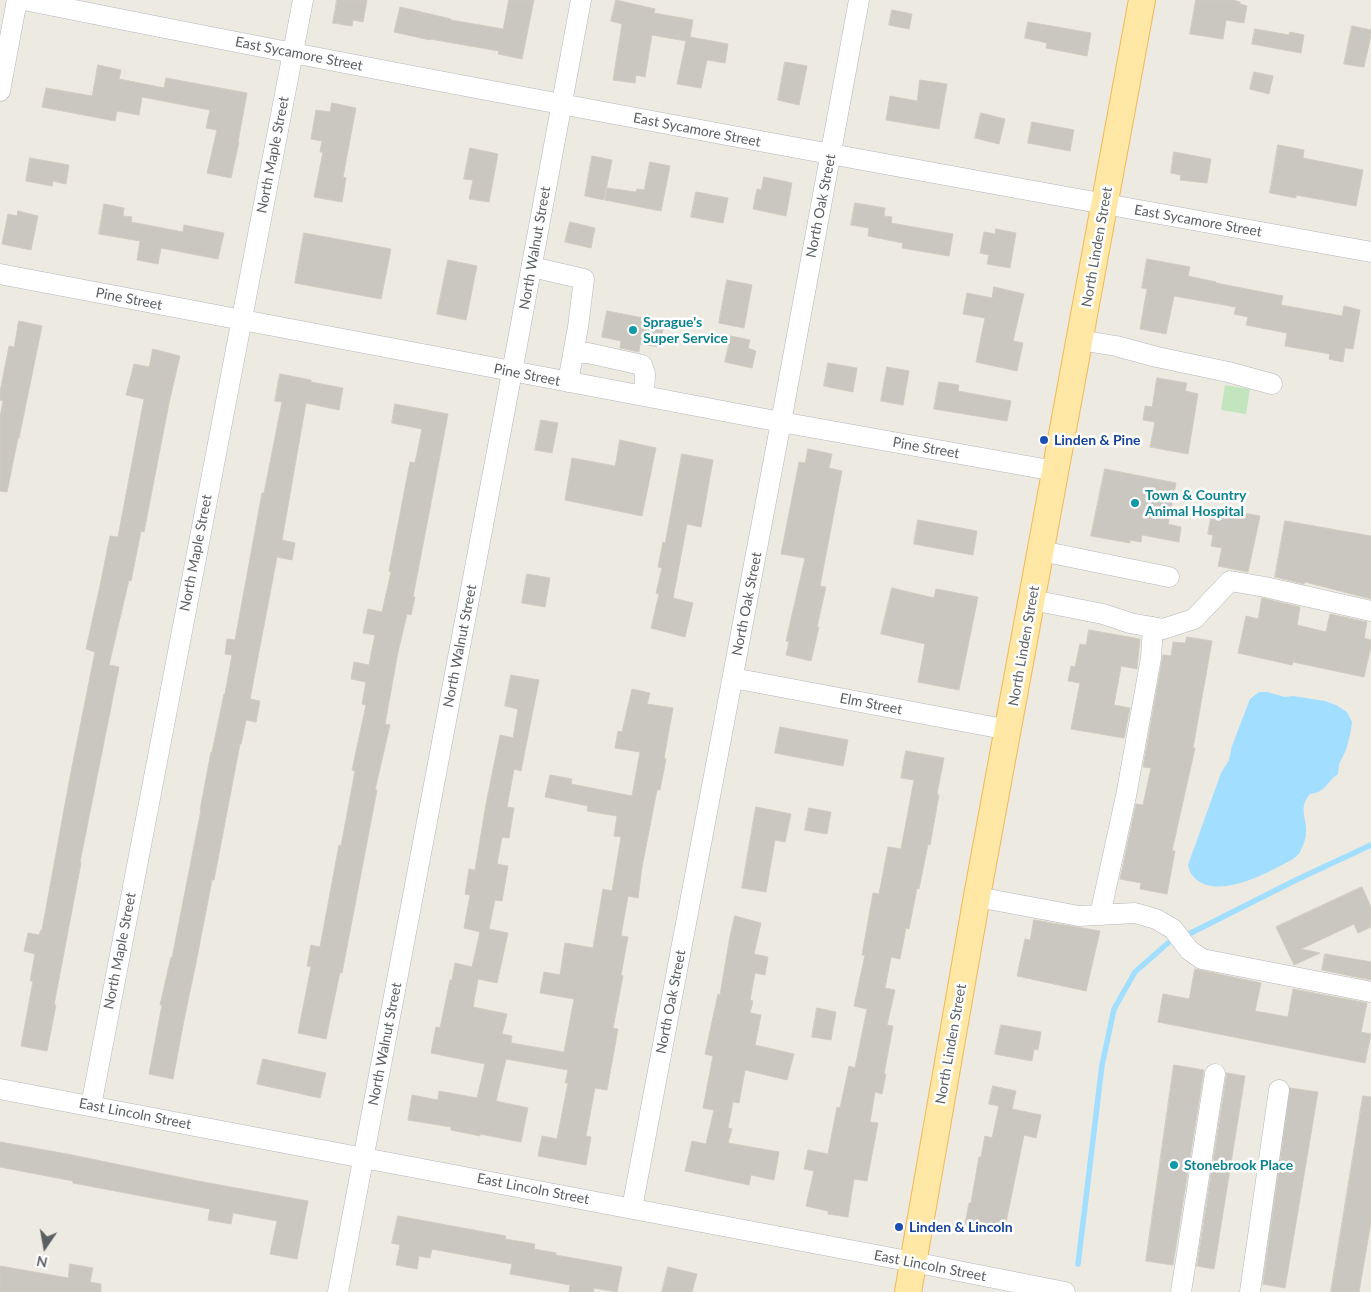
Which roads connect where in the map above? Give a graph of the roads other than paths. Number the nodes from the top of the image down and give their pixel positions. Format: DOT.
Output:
graph roads {
  1 [pos="17,0"];
  2 [pos="24,0"];
  3 [pos="303,0"];
  4 [pos="580,0"];
  5 [pos="859,0"];
  6 [pos="1142,0"];
  7 [pos="293,53"];
  8 [pos="2,71"];
  9 [pos="0,91"];
  10 [pos="562,104"];
  11 [pos="831,155"];
  12 [pos="1104,204"];
  13 [pos="1371,252"];
  14 [pos="532,267"];
  15 [pos="0,274"];
  16 [pos="242,320"];
  17 [pos="1079,340"];
  18 [pos="574,353"];
  19 [pos="512,372"];
  20 [pos="568,382"];
  21 [pos="1272,384"];
  22 [pos="644,396"];
  23 [pos="781,422"];
  24 [pos="1055,471"];
  25 [pos="1041,551"];
  26 [pos="1168,577"];
  27 [pos="1032,600"];
  28 [pos="1371,612"];
  29 [pos="1153,627"];
  30 [pos="733,678"];
  31 [pos="1009,730"];
  32 [pos="977,898"];
  33 [pos="1100,915"];
  34 [pos="1371,992"];
  35 [pos="1215,1074"];
  36 [pos="0,1089"];
  37 [pos="1279,1090"];
  38 [pos="90,1106"];
  39 [pos="363,1157"];
  40 [pos="632,1208"];
  41 [pos="913,1262"];
  42 [pos="338,1292"];
  43 [pos="908,1292"];
  44 [pos="1065,1292"];
  45 [pos="1181,1292"];
  46 [pos="1250,1292"];
  1 -- 8 [label="street"];
  2 -- 7 [label="street, East Sycamore Street"];
  3 -- 7 [label="street, North Maple Street"];
  4 -- 10 [label="street, North Walnut Street"];
  5 -- 11 [label="street, North Oak Street"];
  6 -- 12 [label="main road, North Linden Street"];
  7 -- 10 [label="street, East Sycamore Street"];
  7 -- 16 [label="street, North Maple Street"];
  8 -- 9 [label="street"];
  10 -- 11 [label="street, East Sycamore Street"];
  10 -- 14 [label="street, North Walnut Street"];
  11 -- 12 [label="street, East Sycamore Street"];
  11 -- 23 [label="street, North Oak Street"];
  12 -- 13 [label="street, East Sycamore Street"];
  12 -- 17 [label="main road, North Linden Street"];
  14 -- 18 [label="street"];
  14 -- 19 [label="street, North Walnut Street"];
  15 -- 16 [label="street, Pine Street"];
  16 -- 19 [label="street, Pine Street"];
  16 -- 38 [label="street, North Maple Street"];
  17 -- 21 [label="street"];
  17 -- 24 [label="main road, North Linden Street"];
  18 -- 20 [label="street"];
  18 -- 22 [label="street"];
  19 -- 20 [label="street, Pine Street"];
  19 -- 39 [label="street, North Walnut Street"];
  20 -- 22 [label="street, Pine Street"];
  22 -- 23 [label="street, Pine Street"];
  23 -- 24 [label="street, Pine Street"];
  23 -- 30 [label="street, North Oak Street"];
  24 -- 25 [label="main road, North Linden Street"];
  25 -- 26 [label="street"];
  25 -- 27 [label="main road, North Linden Street"];
  27 -- 29 [label="street"];
  27 -- 31 [label="main road, North Linden Street"];
  28 -- 29 [label="street"];
  29 -- 33 [label="street"];
  30 -- 31 [label="street, Elm Street"];
  30 -- 40 [label="street, North Oak Street"];
  31 -- 32 [label="main road, North Linden Street"];
  32 -- 33 [label="street"];
  32 -- 41 [label="main road, North Linden Street"];
  33 -- 34 [label="street"];
  35 -- 45 [label="street"];
  36 -- 38 [label="street, East Lincoln Street"];
  37 -- 46 [label="street"];
  38 -- 39 [label="street, East Lincoln Street"];
  39 -- 40 [label="street, East Lincoln Street"];
  39 -- 42 [label="street, North Walnut Street"];
  40 -- 41 [label="street, East Lincoln Street"];
  41 -- 43 [label="main road, North Linden Street"];
  41 -- 44 [label="street, East Lincoln Street"];
}
